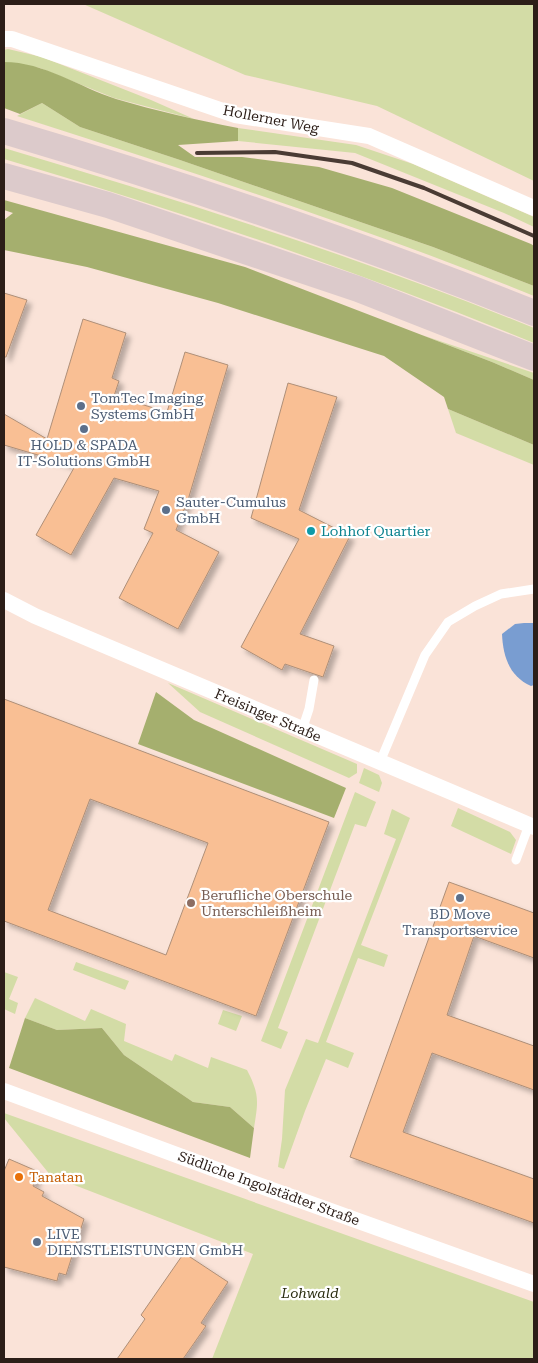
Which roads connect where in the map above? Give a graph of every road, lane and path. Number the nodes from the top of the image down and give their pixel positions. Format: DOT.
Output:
graph roads {
  1 [pos="4,39"];
  2 [pos="4,131"];
  3 [pos="4,176"];
  4 [pos="534,208"];
  5 [pos="534,312"];
  6 [pos="534,358"];
  7 [pos="534,589"];
  8 [pos="4,600"];
  9 [pos="314,680"];
  10 [pos="302,730"];
  11 [pos="380,762"];
  12 [pos="532,826"];
  13 [pos="516,860"];
  14 [pos="4,1091"];
  15 [pos="534,1284"];
  1 -- 4 [label="street, Hollerner Weg"];
  2 -- 5 [label="main road"];
  3 -- 6 [label="main road"];
  7 -- 11 [label="lane"];
  8 -- 10 [label="street, Freisinger Straße"];
  9 -- 10 [label="lane"];
  10 -- 11 [label="street, Freisinger Straße"];
  11 -- 12 [label="street, Freisinger Straße"];
  12 -- 13 [label="lane"];
  14 -- 15 [label="street, Südliche Ingolstädter Straße"];
}
